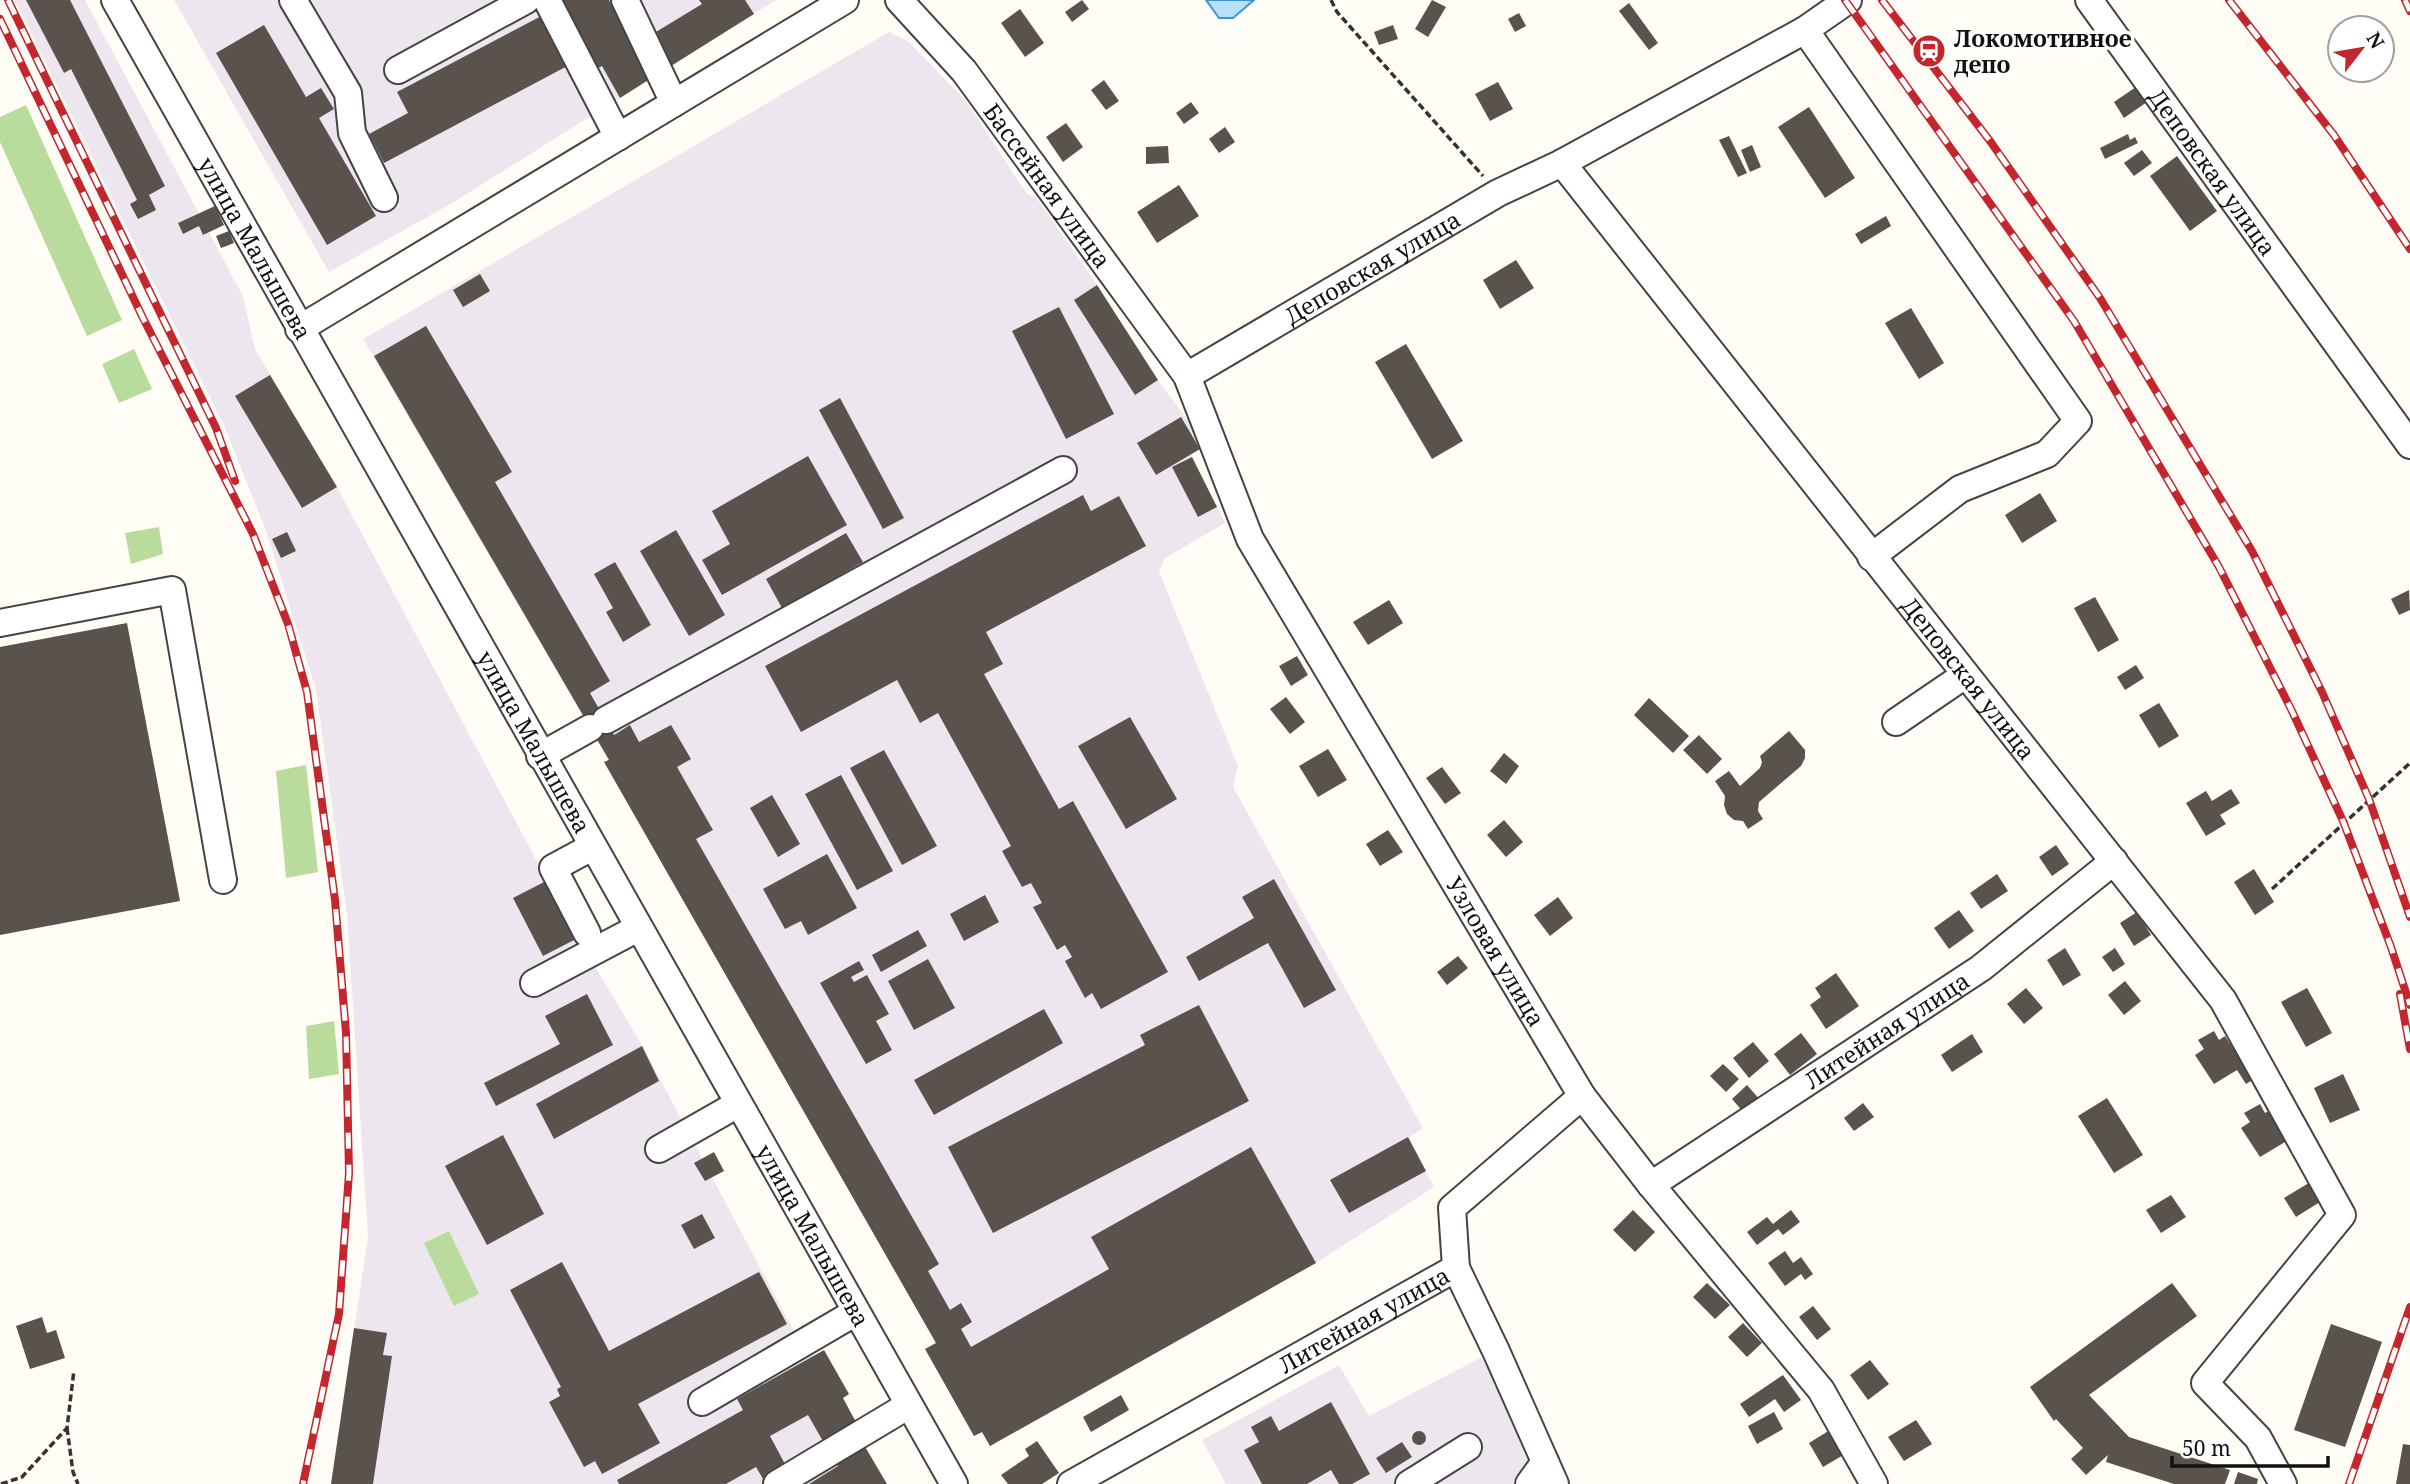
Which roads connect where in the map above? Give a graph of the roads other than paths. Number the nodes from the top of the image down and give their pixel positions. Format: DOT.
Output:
graph roads {
  1 [pos="115,0"];
  2 [pos="293,0"];
  3 [pos="526,0"];
  4 [pos="547,0"];
  5 [pos="625,0"];
  6 [pos="845,0"];
  7 [pos="899,0"];
  8 [pos="1848,0"];
  9 [pos="2089,0"];
  10 [pos="1805,30"];
  11 [pos="398,70"];
  12 [pos="674,103"];
  13 [pos="618,137"];
  14 [pos="1562,163"];
  15 [pos="384,198"];
  16 [pos="299,329"];
  17 [pos="1187,376"];
  18 [pos="2410,445"];
  19 [pos="1063,470"];
  20 [pos="1871,557"];
  21 [pos="0,623"];
  22 [pos="1965,675"];
  23 [pos="1896,722"];
  24 [pos="541,756"];
  25 [pos="592,847"];
  26 [pos="2113,862"];
  27 [pos="223,880"];
  28 [pos="638,928"];
  29 [pos="587,933"];
  30 [pos="534,983"];
  31 [pos="1582,1096"];
  32 [pos="738,1104"];
  33 [pos="659,1149"];
  34 [pos="1651,1185"];
  35 [pos="1456,1268"];
  36 [pos="856,1312"];
  37 [pos="702,1402"];
  38 [pos="909,1405"];
  39 [pos="1468,1447"];
  40 [pos="1550,1473"];
  41 [pos="778,1484"];
  42 [pos="954,1484"];
  43 [pos="1070,1484"];
  44 [pos="1409,1484"];
  45 [pos="1529,1484"];
  46 [pos="1874,1484"];
  47 [pos="2283,1484"];
  1 -- 16 [label="street, улица Малышева"];
  2 -- 15 [label="street"];
  3 -- 11 [label="street"];
  4 -- 13 [label="street"];
  5 -- 12 [label="street"];
  6 -- 12 [label="street"];
  7 -- 17 [label="street, Бассейная улица"];
  8 -- 10 [label="street, Деповская улица"];
  9 -- 18 [label="street, Деповская улица"];
  10 -- 14 [label="street, Деповская улица"];
  10 -- 20 [label="street"];
  12 -- 13 [label="street"];
  13 -- 16 [label="street"];
  14 -- 17 [label="street, Деповская улица"];
  14 -- 20 [label="street, Деповская улица"];
  16 -- 24 [label="street, улица Малышева"];
  17 -- 31 [label="street, Узловая улица"];
  19 -- 24 [label="street"];
  20 -- 22 [label="street, Деповская улица"];
  21 -- 27 [label="street"];
  22 -- 23 [label="street"];
  22 -- 26 [label="street, Деповская улица"];
  24 -- 25 [label="street, улица Малышева"];
  25 -- 28 [label="street, улица Малышева"];
  25 -- 29 [label="street"];
  26 -- 34 [label="street, Литейная улица"];
  26 -- 47 [label="street, Деповская улица"];
  28 -- 30 [label="street"];
  28 -- 32 [label="street, улица Малышева"];
  31 -- 34 [label="street, Узловая улица"];
  31 -- 35 [label="street, Литейная улица"];
  32 -- 33 [label="street"];
  32 -- 36 [label="street, улица Малышева"];
  34 -- 46 [label="street, Узловая улица"];
  35 -- 40 [label="street"];
  35 -- 43 [label="street, Литейная улица"];
  36 -- 37 [label="street"];
  36 -- 38 [label="street, улица Малышева"];
  38 -- 41 [label="street"];
  38 -- 42 [label="street, улица Малышева"];
  39 -- 44 [label="street"];
  40 -- 45 [label="street"];
}
